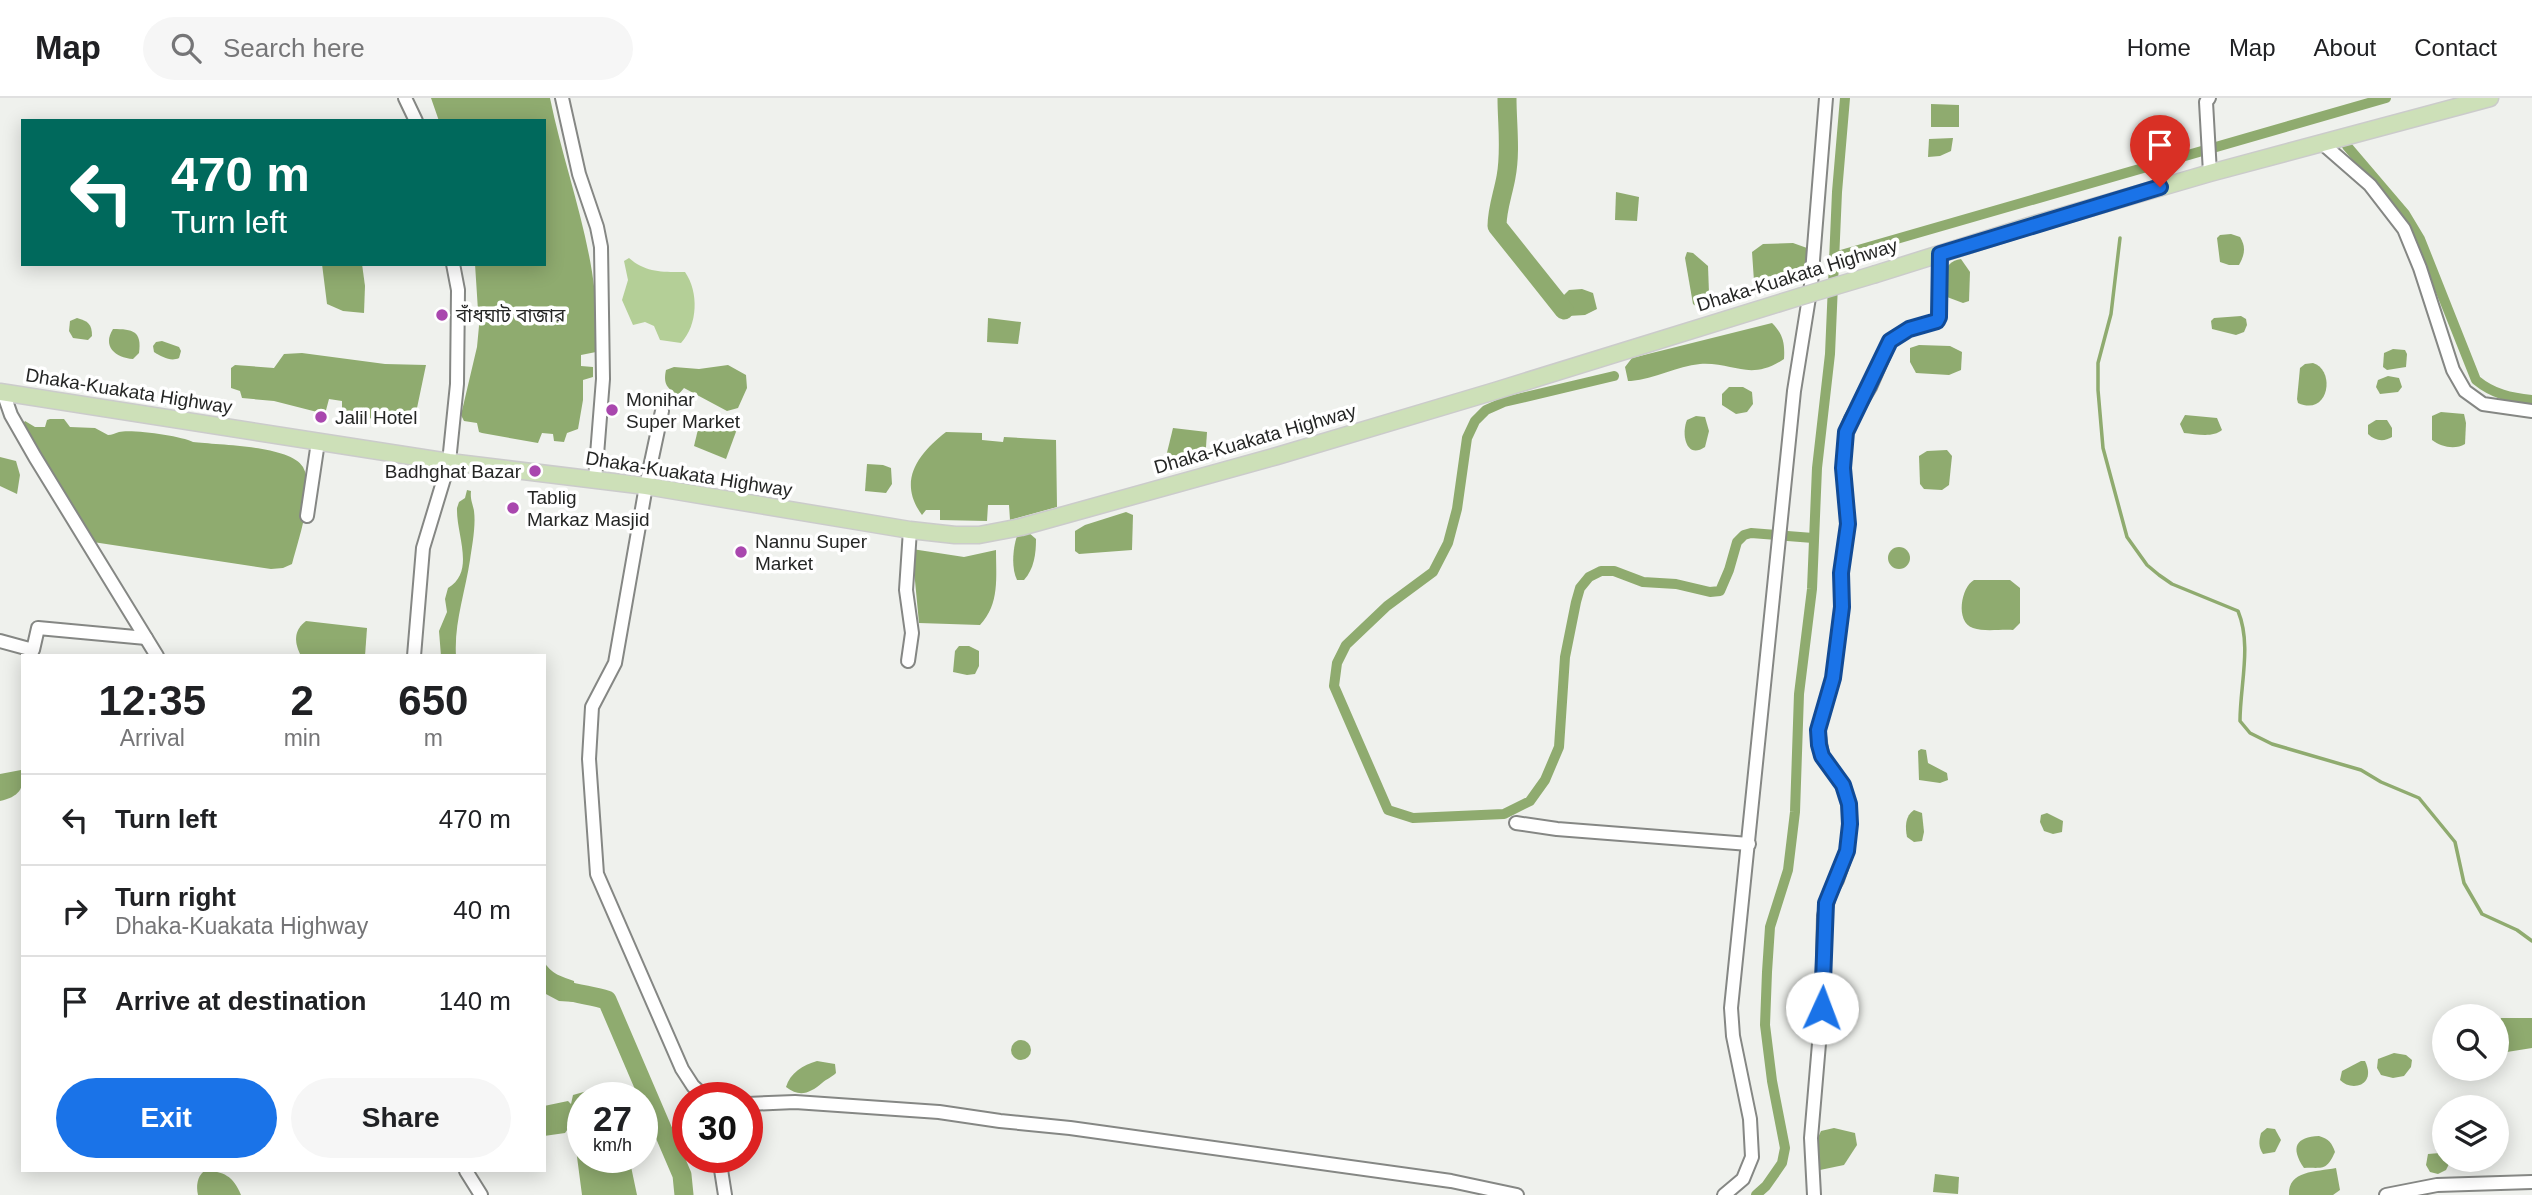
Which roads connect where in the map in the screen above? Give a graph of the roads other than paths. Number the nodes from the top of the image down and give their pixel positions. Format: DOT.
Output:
graph roads {
  1 [pos="405,98"];
  2 [pos="562,98"];
  3 [pos="1826,98"];
  4 [pos="2209,98"];
  5 [pos="2490,98"];
  6 [pos="415,119"];
  7 [pos="2323,144"];
  8 [pos="2210,173"];
  9 [pos="1940,254"];
  10 [pos="453,266"];
  11 [pos="1,392"];
  12 [pos="662,411"];
  13 [pos="2532,411"];
  14 [pos="318,442"];
  15 [pos="449,461"];
  16 [pos="595,480"];
  17 [pos="646,486"];
  18 [pos="307,516"];
  19 [pos="910,530"];
  20 [pos="146,638"];
  21 [pos="0,641"];
  22 [pos="156,654"];
  23 [pos="414,654"];
  24 [pos="908,661"];
  25 [pos="1516,822"];
  26 [pos="1749,844"];
  27 [pos="690,1082"];
  28 [pos="763,1104"];
  29 [pos="467,1172"];
  30 [pos="722,1173"];
  31 [pos="2532,1182"];
  32 [pos="481,1195"];
  33 [pos="725,1195"];
  34 [pos="1517,1195"];
  35 [pos="1724,1195"];
  36 [pos="1814,1195"];
  37 [pos="2386,1195"];
  1 -- 6 [label="street"];
  2 -- 16 [label="street"];
  3 -- 26 [label="street"];
  4 -- 8 [label="street"];
  5 -- 7 [label="main road, Dhaka-Kuakata Highway"];
  7 -- 8 [label="main road, Dhaka-Kuakata Highway"];
  7 -- 13 [label="street"];
  8 -- 9 [label="main road, Dhaka-Kuakata Highway"];
  9 -- 19 [label="main road, Dhaka-Kuakata Highway, bridge"];
  9 -- 36 [label="street"];
  10 -- 15 [label="street"];
  11 -- 14 [label="main road, Dhaka-Kuakata Highway"];
  11 -- 20 [label="street"];
  12 -- 17 [label="street"];
  14 -- 15 [label="main road, Dhaka-Kuakata Highway"];
  14 -- 18 [label="street"];
  15 -- 16 [label="main road, Dhaka-Kuakata Highway"];
  15 -- 23 [label="street"];
  16 -- 17 [label="main road, Dhaka-Kuakata Highway"];
  17 -- 19 [label="main road, Dhaka-Kuakata Highway"];
  17 -- 27 [label="street"];
  19 -- 24 [label="street"];
  20 -- 21 [label="street"];
  20 -- 22 [label="street"];
  25 -- 26 [label="street"];
  26 -- 35 [label="street"];
  28 -- 34 [label="street"];
  29 -- 32 [label="street"];
  30 -- 33 [label="street"];
  31 -- 37 [label="street"];
}
